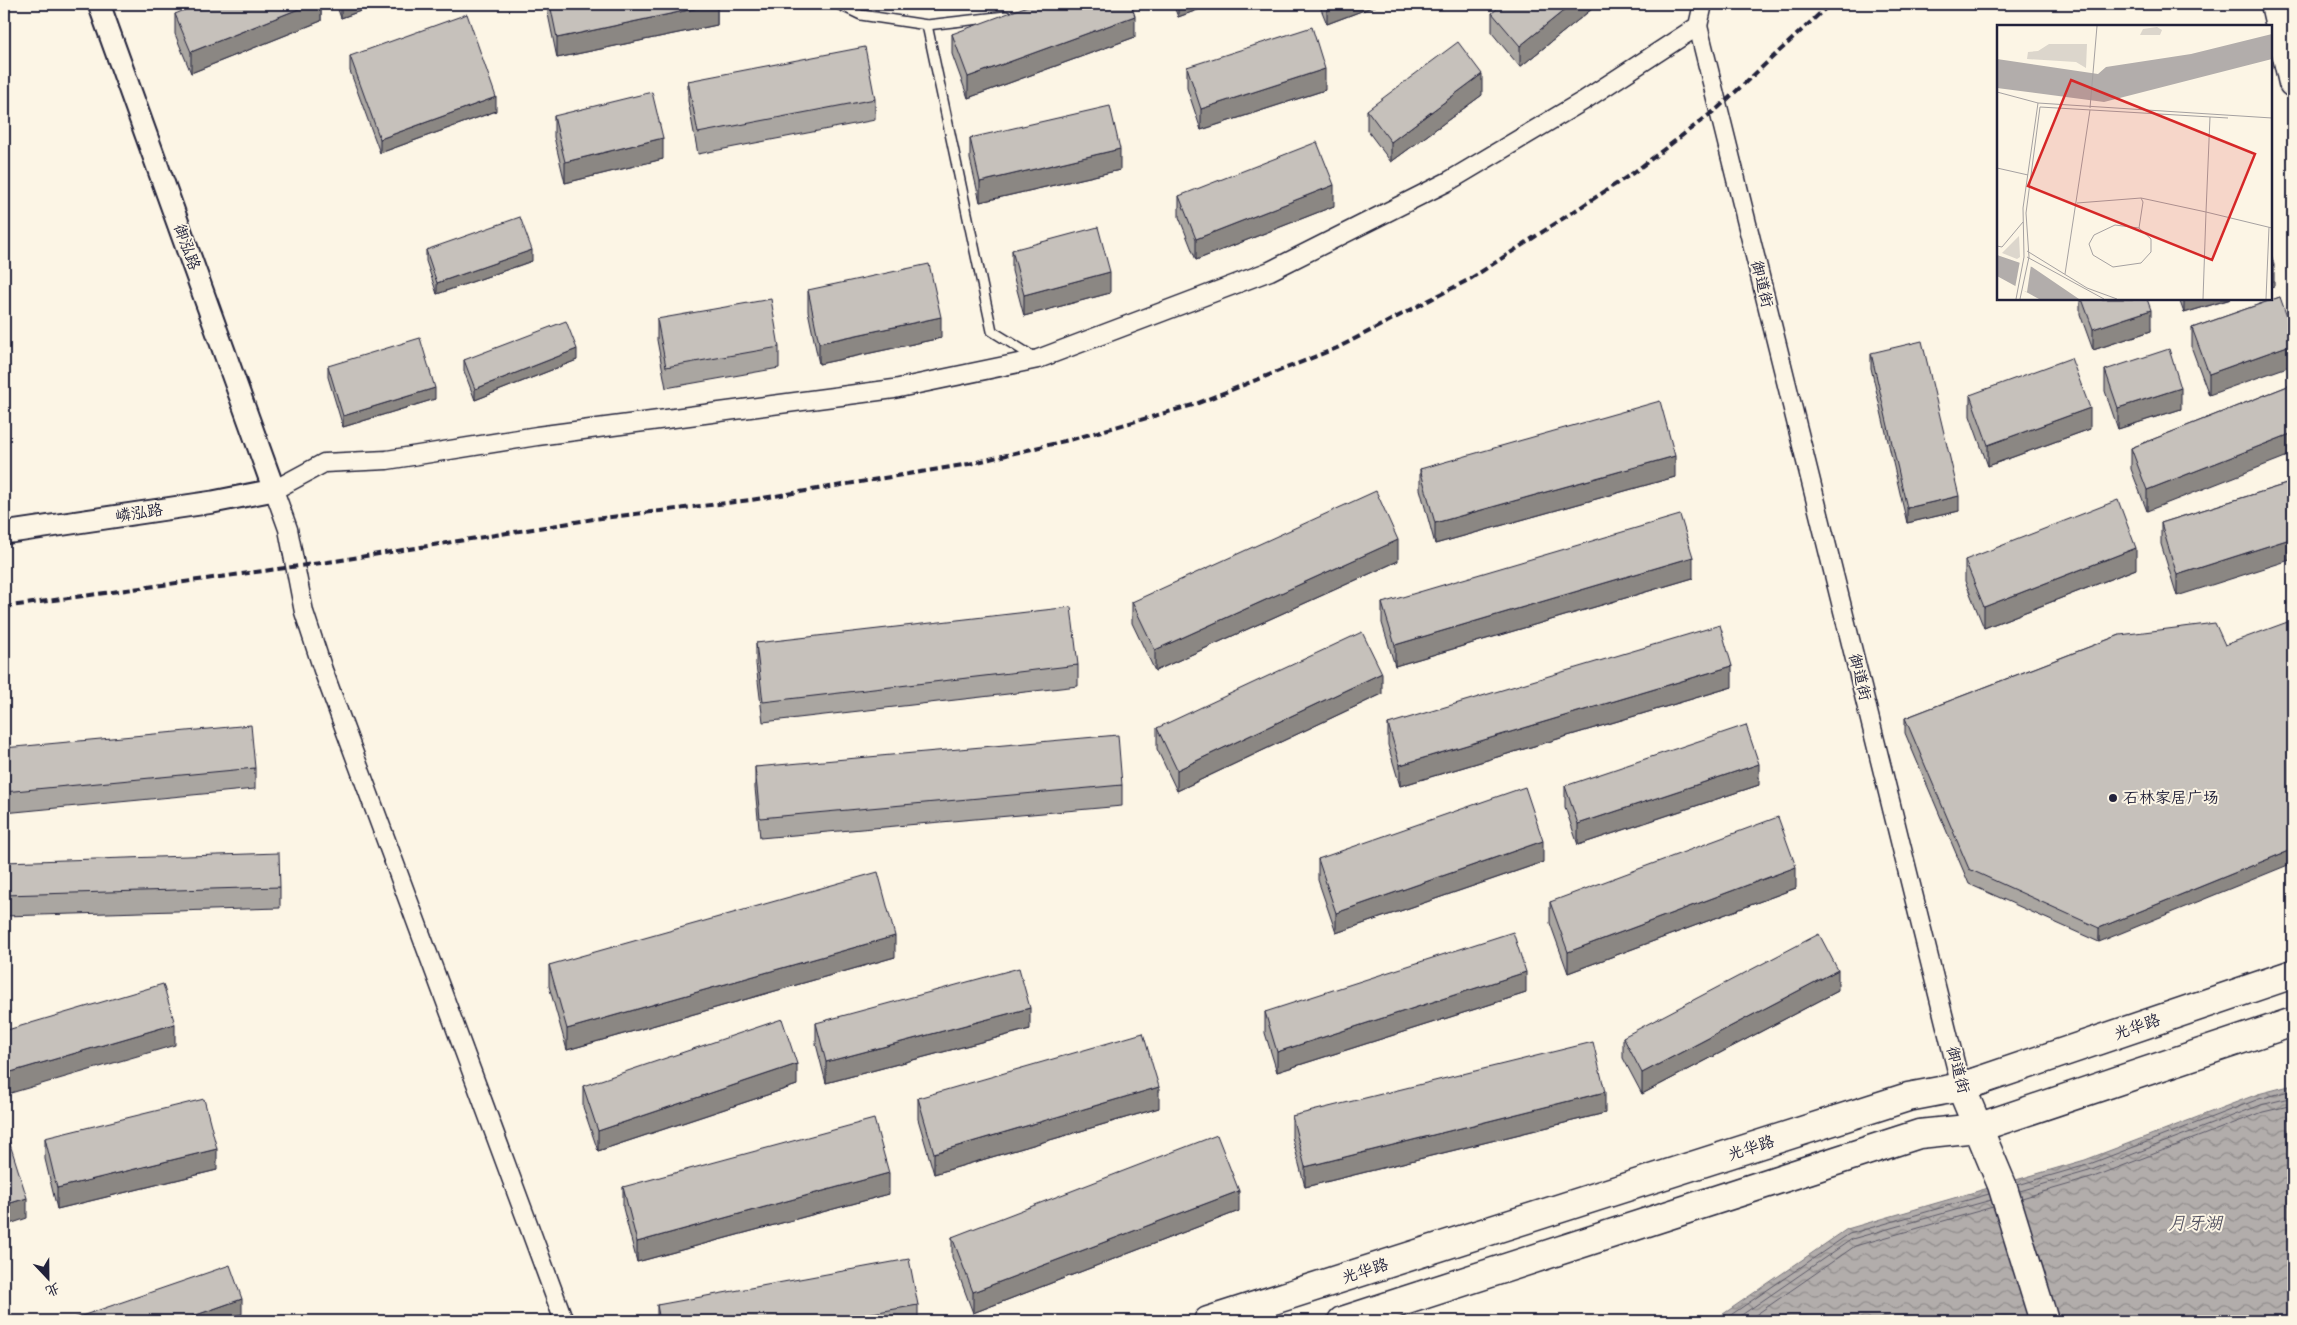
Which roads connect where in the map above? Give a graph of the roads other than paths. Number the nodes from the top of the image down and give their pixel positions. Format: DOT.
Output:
graph roads {
  1 [pos="99,4"];
  2 [pos="838,4"];
  3 [pos="1703,4"];
  4 [pos="2274,4"];
  5 [pos="1021,15"];
  6 [pos="927,26"];
  7 [pos="1698,26"];
  8 [pos="2293,83"];
  9 [pos="1038,360"];
  10 [pos="274,490"];
  11 [pos="4,534"];
  12 [pos="2293,974"];
  13 [pos="2293,1022"];
  14 [pos="1961,1087"];
  15 [pos="1977,1128"];
  16 [pos="564,1321"];
  17 [pos="1208,1321"];
  18 [pos="1342,1321"];
  19 [pos="2044,1321"];
  1 -- 10 [label="street, 御泓路"];
  2 -- 6 [label="lane"];
  3 -- 7 [label="street"];
  4 -- 8 [label="main road"];
  5 -- 6 [label="lane"];
  6 -- 9 [label="lane"];
  7 -- 9 [label="street"];
  7 -- 14 [label="street, 御道街"];
  9 -- 10 [label="street"];
  10 -- 11 [label="street, 嶙泓路"];
  10 -- 16 [label="street"];
  12 -- 14 [label="main road, 光华路"];
  13 -- 15 [label="main road"];
  14 -- 15 [label="main road"];
  14 -- 17 [label="main road, 光华路"];
  15 -- 18 [label="main road"];
  15 -- 19 [label="main road"];
}
